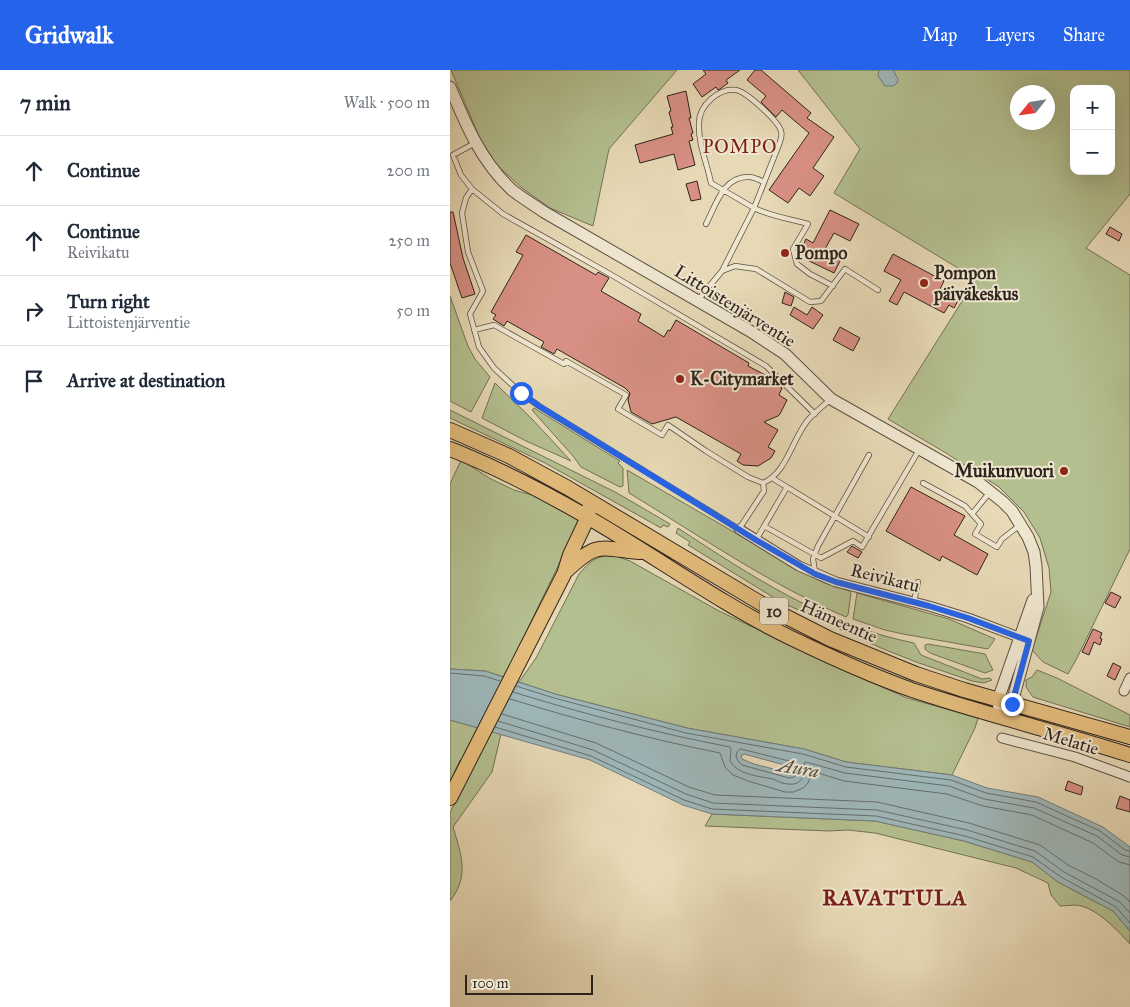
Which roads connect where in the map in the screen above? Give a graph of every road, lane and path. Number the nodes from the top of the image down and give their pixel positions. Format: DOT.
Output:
graph roads {
  1 [pos="450,87"];
  2 [pos="475,143"];
  3 [pos="764,182"];
  4 [pos="472,189"];
  5 [pos="723,189"];
  6 [pos="754,208"];
  7 [pos="706,224"];
  8 [pos="722,271"];
  9 [pos="832,286"];
  10 [pos="878,290"];
  11 [pos="697,302"];
  12 [pos="474,330"];
  13 [pos="831,399"];
  14 [pos="815,414"];
  15 [pos="450,430"];
  16 [pos="450,448"];
  17 [pos="919,450"];
  18 [pos="869,455"];
  19 [pos="772,478"];
  20 [pos="763,483"];
  21 [pos="923,483"];
  22 [pos="787,487"];
  23 [pos="991,491"];
  24 [pos="589,500"];
  25 [pos="972,514"];
  26 [pos="835,516"];
  27 [pos="588,517"];
  28 [pos="1021,524"];
  29 [pos="764,526"];
  30 [pos="739,529"];
  31 [pos="869,537"];
  32 [pos="756,540"];
  33 [pos="646,553"];
  34 [pos="815,554"];
  35 [pos="564,574"];
  36 [pos="815,574"];
  37 [pos="918,582"];
  38 [pos="914,602"];
  39 [pos="1024,639"];
  40 [pos="1130,678"];
  41 [pos="1124,691"];
  42 [pos="998,700"];
  43 [pos="1012,704"];
  44 [pos="1000,717"];
  45 [pos="1130,737"];
  46 [pos="1002,738"];
  47 [pos="1130,755"];
  48 [pos="1130,777"];
  49 [pos="450,798"];
  1 -- 2 [label="street, Littoistenjärventie"];
  2 -- 4 [label="lane"];
  2 -- 11 [label="street, Littoistenjärventie"];
  3 -- 5 [label="lane"];
  3 -- 5 [label="lane"];
  3 -- 6 [label="lane"];
  4 -- 12 [label="lane"];
  4 -- 14 [label="lane"];
  5 -- 6 [label="lane"];
  5 -- 7 [label="lane"];
  6 -- 8 [label="lane"];
  6 -- 9 [label="lane"];
  8 -- 9 [label="lane"];
  8 -- 11 [label="lane"];
  9 -- 10 [label="lane"];
  11 -- 13 [label="street, Littoistenjärventie"];
  12 -- 20 [label="lane"];
  12 -- 30 [label="lane"];
  13 -- 14 [label="lane"];
  13 -- 17 [label="street, Littoistenjärventie"];
  14 -- 19 [label="lane"];
  15 -- 24 [label="highway, Hämeentie / 10"];
  16 -- 27 [label="highway, Hämeentie / 10"];
  17 -- 23 [label="street, Littoistenjärventie"];
  17 -- 31 [label="lane"];
  18 -- 26 [label="lane"];
  19 -- 20 [label="lane"];
  19 -- 22 [label="lane"];
  20 -- 30 [label="lane"];
  21 -- 25 [label="lane"];
  22 -- 26 [label="lane"];
  22 -- 29 [label="lane"];
  23 -- 25 [label="lane"];
  23 -- 28 [label="street, Littoistenjärventie"];
  24 -- 27 [label="highway"];
  24 -- 42 [label="highway, Hämeentie / 10"];
  25 -- 28 [label="lane"];
  26 -- 31 [label="lane"];
  26 -- 34 [label="lane"];
  27 -- 33 [label="highway, Hämeentie / 10"];
  27 -- 35 [label="highway"];
  28 -- 39 [label="street, Littoistenjärventie"];
  29 -- 32 [label="lane"];
  29 -- 34 [label="lane"];
  30 -- 32 [label="street, Reivikatu"];
  31 -- 34 [label="lane"];
  32 -- 36 [label="street, Reivikatu"];
  33 -- 35 [label="highway"];
  33 -- 44 [label="highway, Hämeentie / 10"];
  34 -- 36 [label="lane"];
  35 -- 49 [label="highway"];
  36 -- 38 [label="street, Reivikatu"];
  37 -- 38 [label="lane"];
  38 -- 39 [label="street, Reivikatu"];
  39 -- 42 [label="street, Littoistenjärventie"];
  39 -- 43 [label="street, Littoistenjärventie"];
  40 -- 41 [label="street"];
  42 -- 43 [label="highway, Hämeentie / 10"];
  42 -- 44 [label="street, Littoistenjärventie"];
  43 -- 44 [label="street, Littoistenjärventie"];
  43 -- 45 [label="highway, Hämeentie / 10"];
  44 -- 47 [label="highway, Hämeentie / 10"];
  46 -- 48 [label="street, Melatie"];
}
